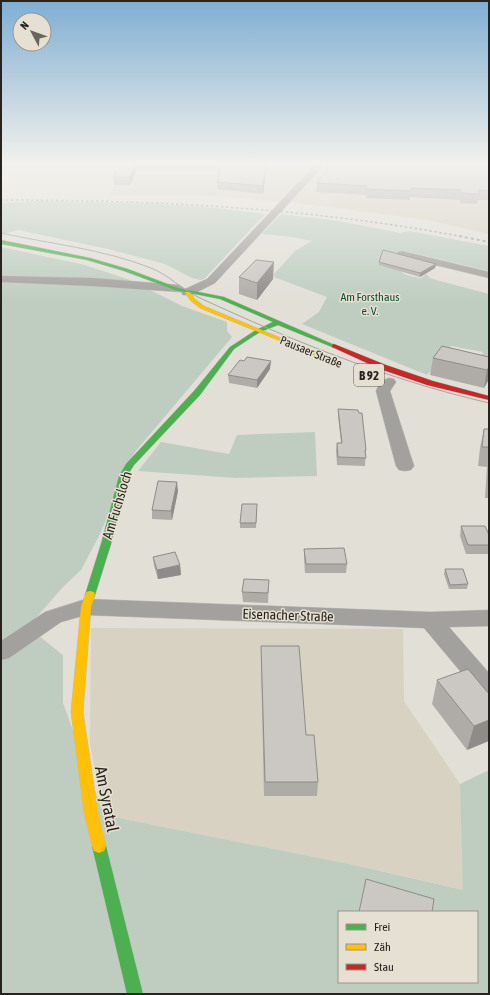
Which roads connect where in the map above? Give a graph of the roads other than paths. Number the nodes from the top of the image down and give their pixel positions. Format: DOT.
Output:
graph roads {
  1 [pos="277,210"];
  2 [pos="1,242"];
  3 [pos="402,254"];
  4 [pos="489,275"];
  5 [pos="1,279"];
  6 [pos="183,290"];
  7 [pos="279,322"];
  8 [pos="258,331"];
  9 [pos="324,357"];
  10 [pos="388,381"];
  11 [pos="489,398"];
  12 [pos="405,466"];
  13 [pos="86,606"];
  14 [pos="489,618"];
  15 [pos="430,620"];
  16 [pos="1,652"];
  17 [pos="489,689"];
  18 [pos="135,994"];
  1 -- 6 [label="street"];
  2 -- 6 [label="main road, Pausaer Straße / B 92"];
  3 -- 4 [label="street"];
  5 -- 6 [label="street, Pausaer Straße"];
  6 -- 7 [label="main road, Pausaer Straße / B 92"];
  6 -- 8 [label="main road, Pausaer Straße / B 92"];
  7 -- 8 [label="main road, Am Fuchsloch"];
  7 -- 11 [label="main road, Pausaer Straße / B 92"];
  8 -- 9 [label="main road, Pausaer Straße / B 92"];
  8 -- 13 [label="main road, Am Fuchsloch"];
  10 -- 12 [label="street"];
  13 -- 15 [label="street, Eisenacher Straße"];
  13 -- 16 [label="street"];
  13 -- 18 [label="main road, Am Syratal"];
  14 -- 15 [label="street, Eisenacher Straße"];
  15 -- 17 [label="street"];
}
